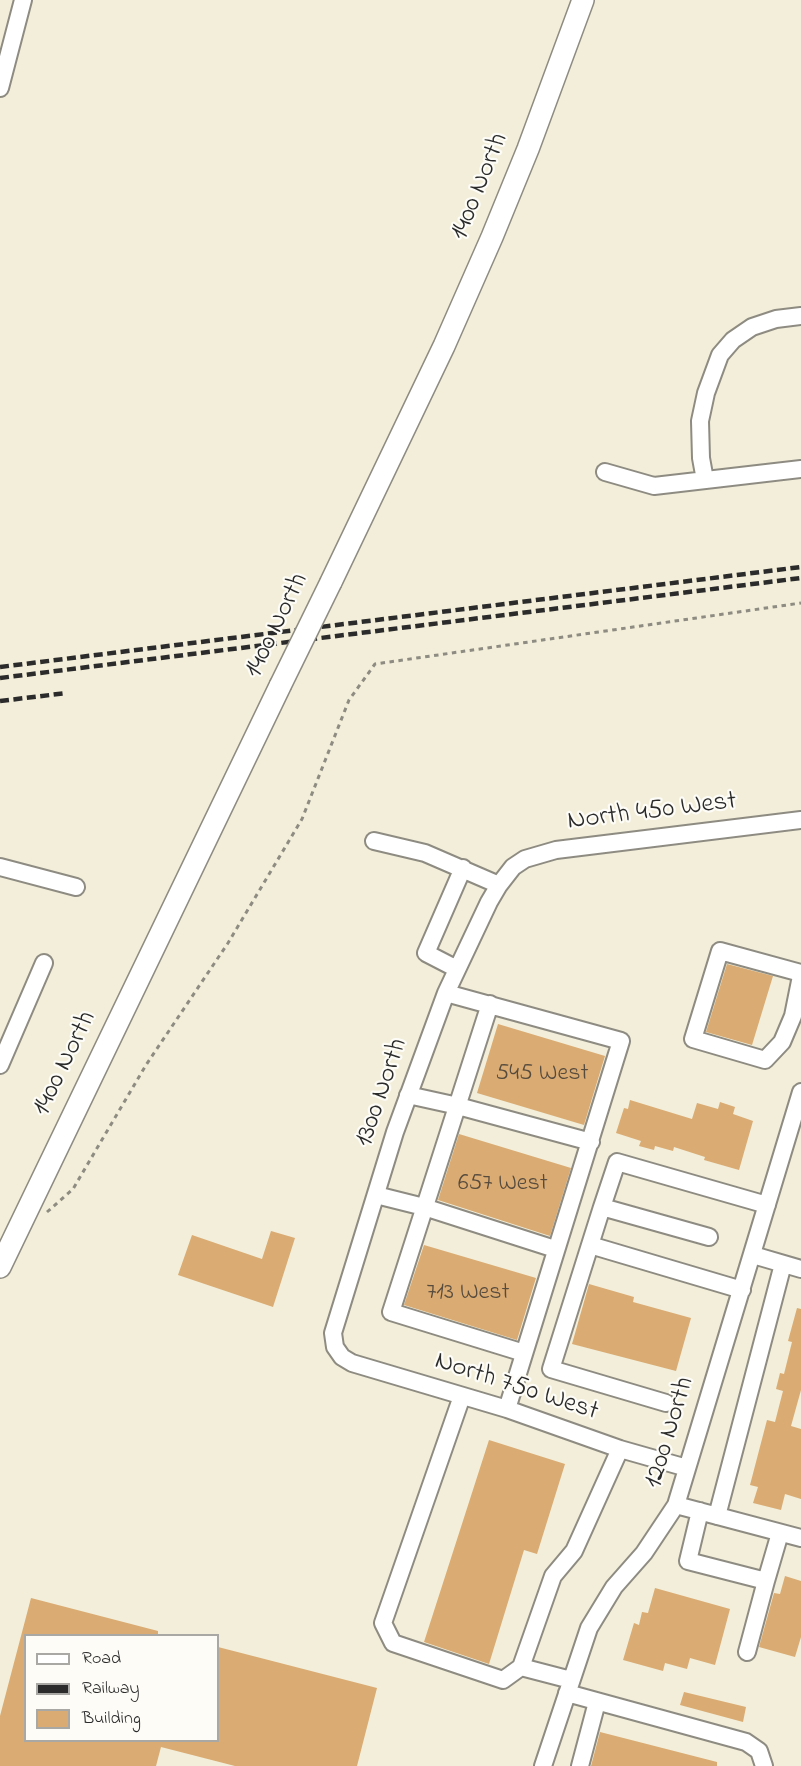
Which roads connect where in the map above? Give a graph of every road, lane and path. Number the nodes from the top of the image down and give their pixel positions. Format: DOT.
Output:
graph roads {
  1 [pos="23,0"];
  2 [pos="583,0"];
  3 [pos="0,88"];
  4 [pos="801,316"];
  5 [pos="801,469"];
  6 [pos="605,472"];
  7 [pos="705,480"];
  8 [pos="801,603"];
  9 [pos="801,820"];
  10 [pos="374,841"];
  11 [pos="0,867"];
  12 [pos="513,867"];
  13 [pos="463,868"];
  14 [pos="499,885"];
  15 [pos="76,887"];
  16 [pos="44,963"];
  17 [pos="457,969"];
  18 [pos="801,975"];
  19 [pos="446,993"];
  20 [pos="490,1004"];
  21 [pos="797,1017"];
  22 [pos="0,1065"];
  23 [pos="801,1092"];
  24 [pos="408,1095"];
  25 [pos="458,1106"];
  26 [pos="591,1142"];
  27 [pos="376,1195"];
  28 [pos="767,1205"];
  29 [pos="424,1207"];
  30 [pos="602,1207"];
  31 [pos="41,1218"];
  32 [pos="709,1237"];
  33 [pos="590,1245"];
  34 [pos="555,1249"];
  35 [pos="753,1255"];
  36 [pos="783,1264"];
  37 [pos="0,1267"];
  38 [pos="801,1269"];
  39 [pos="742,1290"];
  40 [pos="335,1347"];
  41 [pos="524,1353"];
  42 [pos="462,1396"];
  43 [pos="666,1403"];
  44 [pos="507,1409"];
  45 [pos="620,1449"];
  46 [pos="687,1468"];
  47 [pos="676,1505"];
  48 [pos="700,1511"];
  49 [pos="717,1516"];
  50 [pos="780,1533"];
  51 [pos="801,1539"];
  52 [pos="766,1581"];
  53 [pos="747,1652"];
  54 [pos="521,1667"];
  55 [pos="569,1686"];
  56 [pos="597,1701"];
  57 [pos="543,1766"];
  58 [pos="580,1766"];
  59 [pos="764,1766"];
  1 -- 3 [label="street"];
  2 -- 37 [label="main road, 1400 North, bridge"];
  4 -- 7 [label="street"];
  5 -- 7 [label="street"];
  6 -- 7 [label="street"];
  8 -- 31 [label="path"];
  9 -- 12 [label="street, North 450 West"];
  10 -- 13 [label="street"];
  11 -- 15 [label="street"];
  12 -- 14 [label="street, 1300 North"];
  13 -- 14 [label="street"];
  13 -- 17 [label="street"];
  14 -- 17 [label="street, 1300 North"];
  16 -- 22 [label="street"];
  17 -- 19 [label="street, 1300 North"];
  18 -- 21 [label="street"];
  18 -- 21 [label="street"];
  19 -- 20 [label="street"];
  19 -- 24 [label="street, 1300 North"];
  20 -- 25 [label="street"];
  20 -- 26 [label="street"];
  23 -- 28 [label="street, 1200 North"];
  24 -- 25 [label="street"];
  24 -- 27 [label="street, 1300 North"];
  25 -- 26 [label="street"];
  25 -- 29 [label="street"];
  26 -- 34 [label="street"];
  27 -- 29 [label="street"];
  27 -- 40 [label="street, 1300 North"];
  28 -- 30 [label="street"];
  28 -- 35 [label="street, 1200 North"];
  29 -- 34 [label="street"];
  29 -- 41 [label="street"];
  30 -- 32 [label="street"];
  30 -- 33 [label="street"];
  33 -- 39 [label="street"];
  33 -- 43 [label="street"];
  34 -- 41 [label="street"];
  35 -- 36 [label="street"];
  35 -- 39 [label="street, 1200 North"];
  36 -- 38 [label="street"];
  36 -- 49 [label="street"];
  39 -- 46 [label="street, 1200 North"];
  40 -- 42 [label="street, North 750 West"];
  41 -- 44 [label="street"];
  42 -- 44 [label="street, North 750 West"];
  42 -- 54 [label="street"];
  44 -- 45 [label="street, North 750 West"];
  45 -- 46 [label="street, North 750 West"];
  45 -- 54 [label="street"];
  46 -- 47 [label="street, 1200 North"];
  47 -- 48 [label="street"];
  47 -- 55 [label="street, 1200 North"];
  48 -- 49 [label="street"];
  48 -- 52 [label="street"];
  49 -- 50 [label="street"];
  50 -- 51 [label="street"];
  50 -- 52 [label="street"];
  52 -- 53 [label="street"];
  54 -- 55 [label="street"];
  55 -- 56 [label="street"];
  55 -- 57 [label="street, 1200 North"];
  56 -- 58 [label="street"];
  56 -- 59 [label="street"];
}
